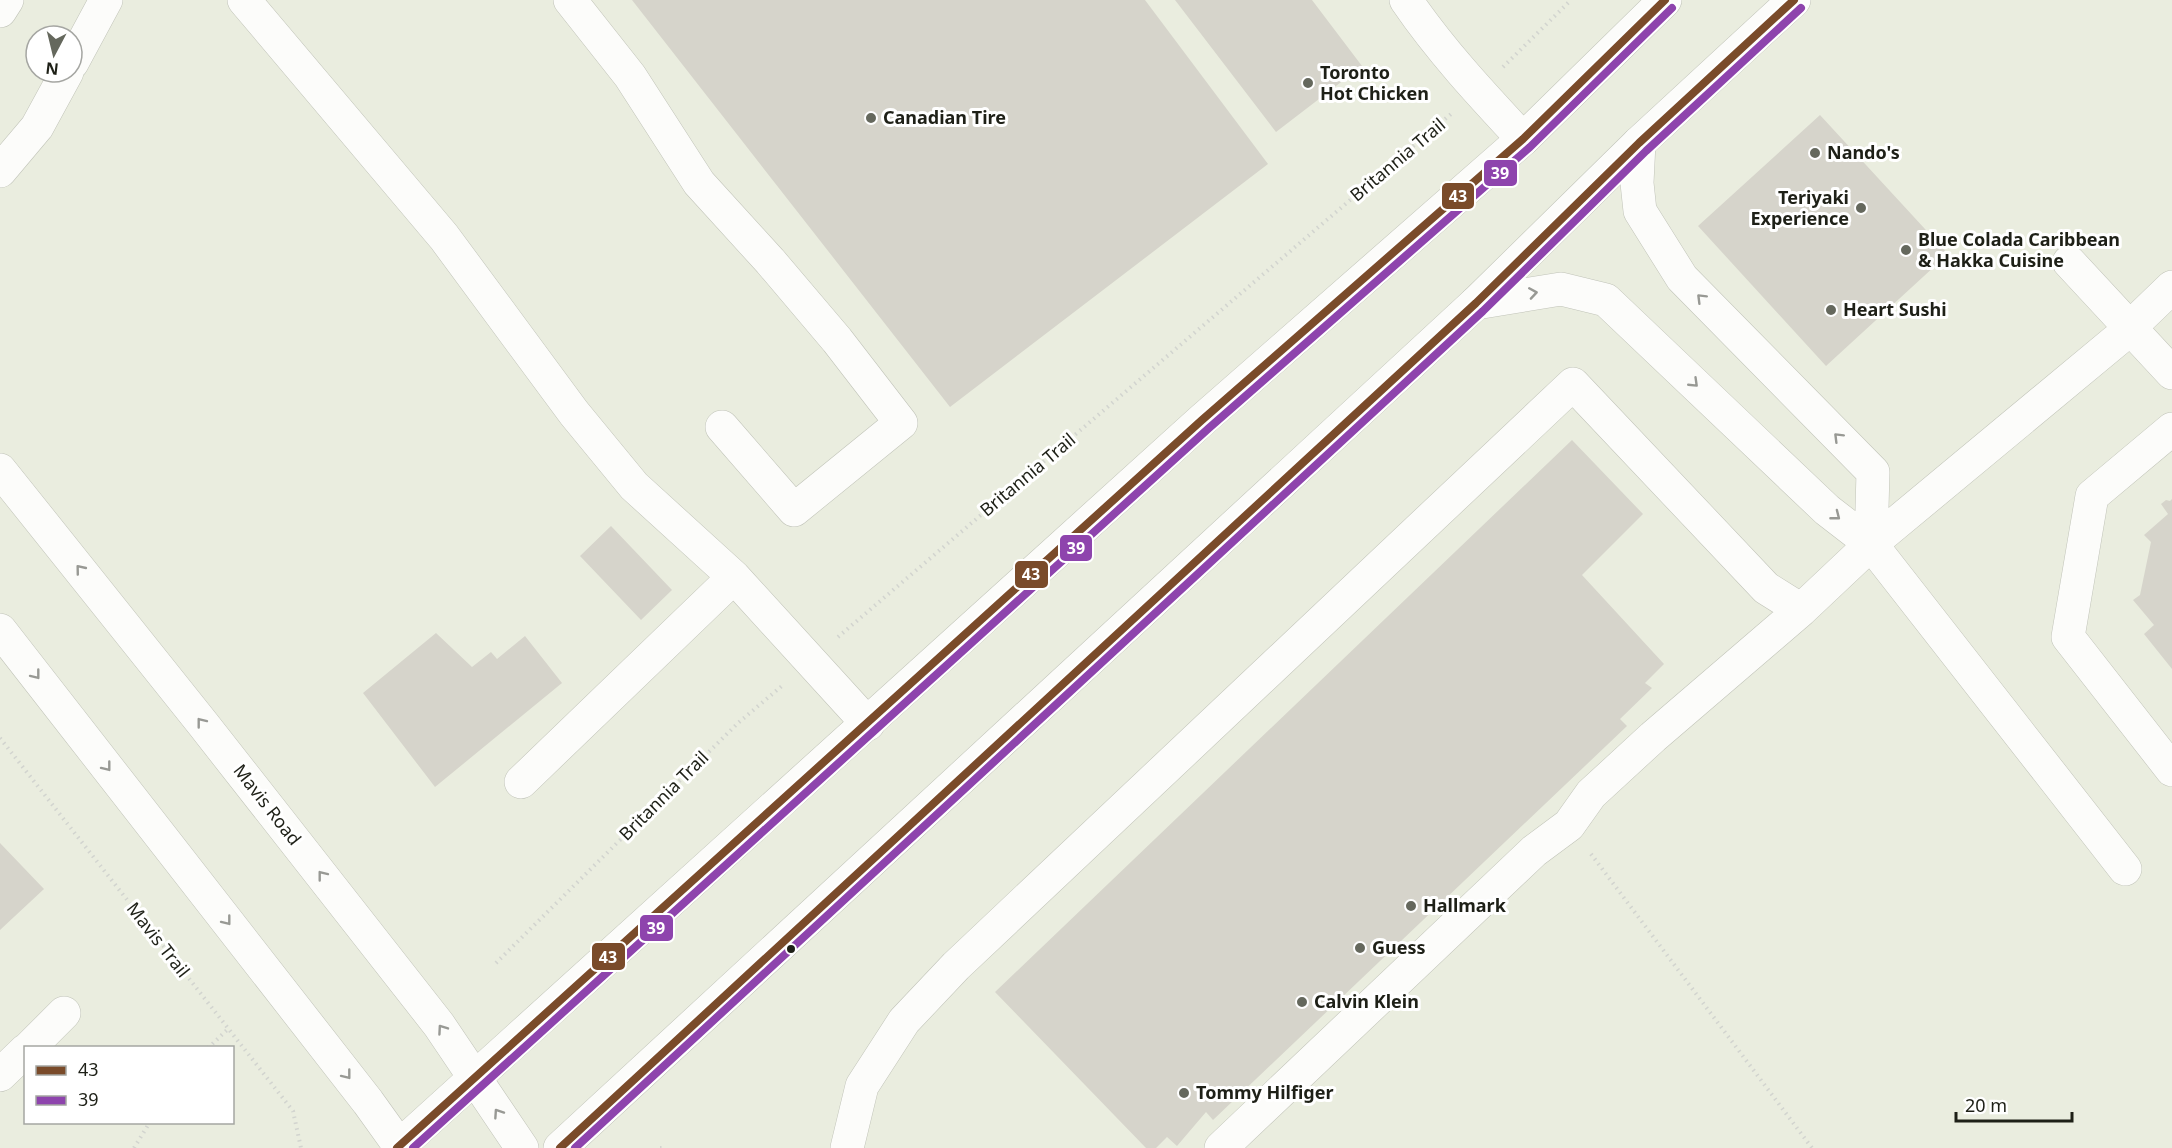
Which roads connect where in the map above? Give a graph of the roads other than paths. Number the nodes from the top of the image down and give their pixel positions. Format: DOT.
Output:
graph roads {
  1 [pos="7,0"];
  2 [pos="106,0"];
  3 [pos="244,0"];
  4 [pos="570,0"];
  5 [pos="1406,0"];
  6 [pos="1665,0"];
  7 [pos="1794,0"];
  8 [pos="0,11"];
  9 [pos="84,41"];
  10 [pos="60,84"];
  11 [pos="1523,139"];
  12 [pos="1639,143"];
  13 [pos="0,171"];
  14 [pos="2069,262"];
  15 [pos="2172,287"];
  16 [pos="1476,303"];
  17 [pos="2130,328"];
  18 [pos="2172,373"];
  19 [pos="722,427"];
  20 [pos="2172,429"];
  21 [pos="0,470"];
  22 [pos="1871,544"];
  23 [pos="734,577"];
  24 [pos="1801,610"];
  25 [pos="5,643"];
  26 [pos="868,724"];
  27 [pos="2172,770"];
  28 [pos="521,782"];
  29 [pos="2125,869"];
  30 [pos="64,1013"];
  31 [pos="30,1046"];
  32 [pos="24,1052"];
  33 [pos="0,1075"];
  34 [pos="474,1077"];
  35 [pos="400,1147"];
  36 [pos="522,1148"];
  37 [pos="560,1148"];
  38 [pos="848,1148"];
  39 [pos="1221,1148"];
  1 -- 8 [label="main road"];
  2 -- 9 [label="main road"];
  3 -- 23 [label="main road"];
  4 -- 19 [label="main road"];
  5 -- 11 [label="main road"];
  6 -- 11 [label="main road"];
  7 -- 12 [label="main road"];
  10 -- 13 [label="main road"];
  11 -- 26 [label="main road"];
  12 -- 16 [label="main road"];
  22 -- 12 [label="main road, one-way"];
  14 -- 17 [label="main road"];
  15 -- 17 [label="main road"];
  16 -- 22 [label="main road, one-way"];
  16 -- 37 [label="main road"];
  17 -- 18 [label="main road"];
  17 -- 22 [label="main road"];
  20 -- 27 [label="main road"];
  34 -- 21 [label="main road, Mavis Road, one-way"];
  22 -- 24 [label="main road"];
  22 -- 29 [label="main road"];
  23 -- 26 [label="main road"];
  23 -- 28 [label="main road"];
  24 -- 38 [label="main road"];
  24 -- 39 [label="main road"];
  25 -- 35 [label="main road, one-way"];
  26 -- 34 [label="main road"];
  30 -- 31 [label="main road"];
  32 -- 33 [label="main road"];
  34 -- 35 [label="main road"];
  36 -- 34 [label="main road, Mavis Road, one-way"];
}
